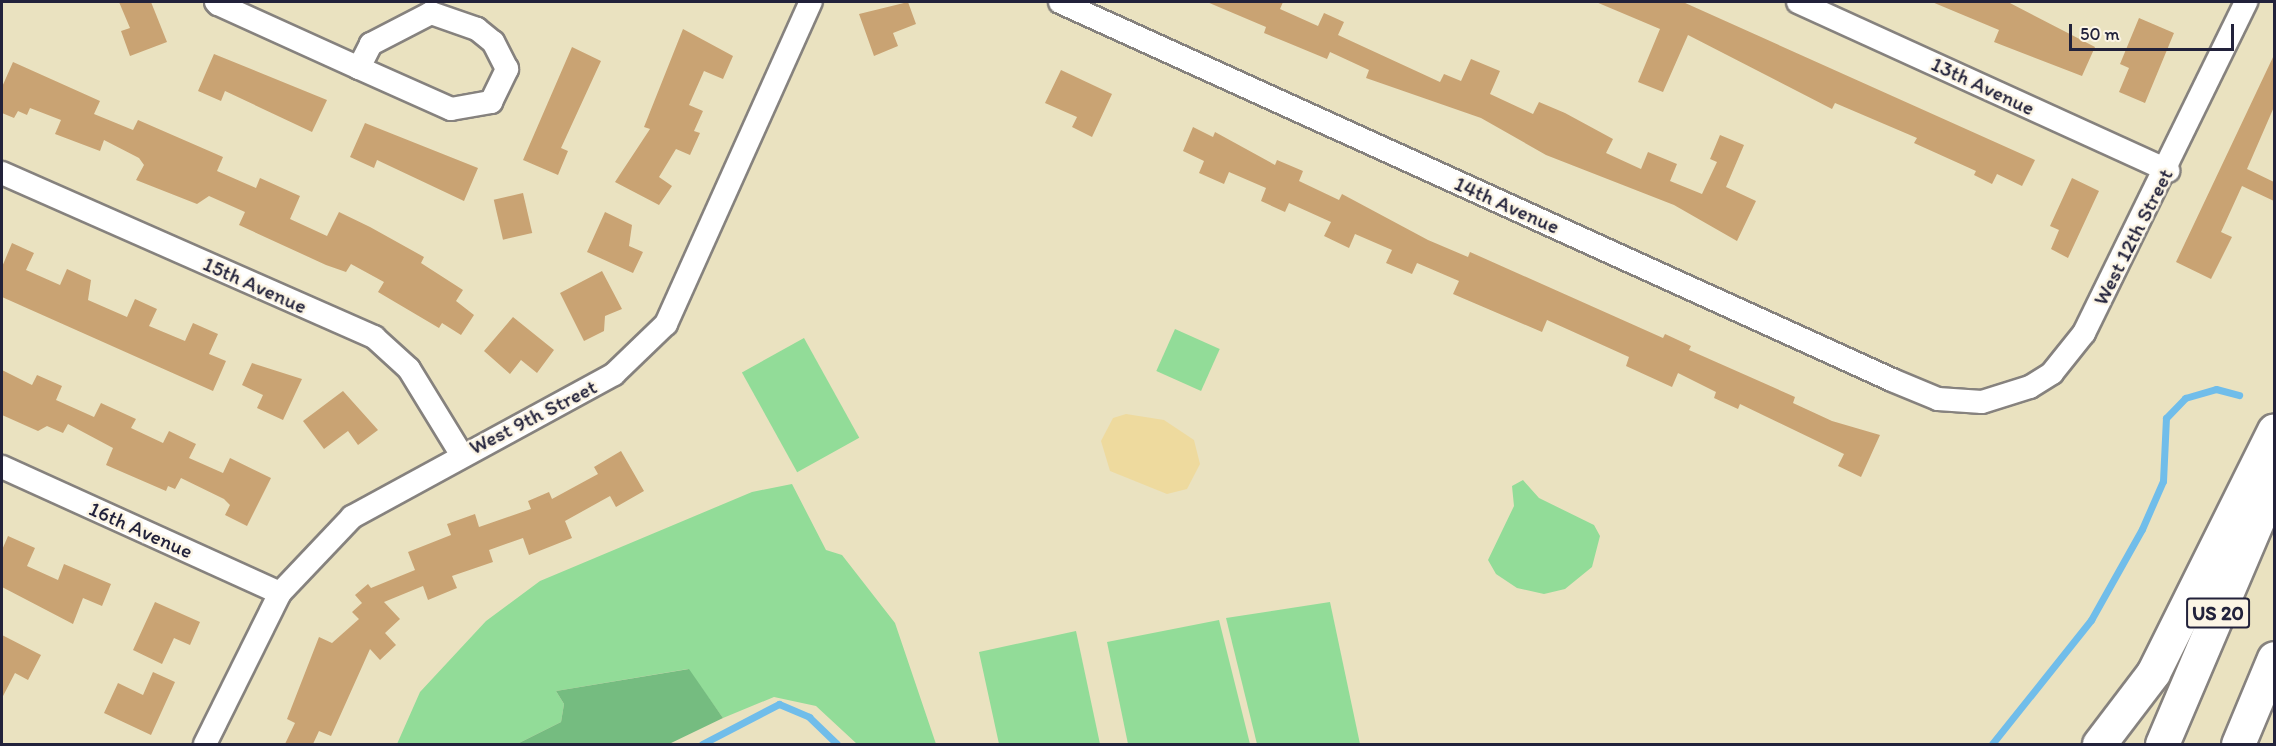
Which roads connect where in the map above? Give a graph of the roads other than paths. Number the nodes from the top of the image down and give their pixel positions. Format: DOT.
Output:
graph roads {
  1 [pos="216,2"];
  2 [pos="811,2"];
  3 [pos="1060,2"];
  4 [pos="1798,2"];
  5 [pos="2246,2"];
  6 [pos="359,68"];
  7 [pos="2168,171"];
  8 [pos="2,172"];
  9 [pos="1956,402"];
  10 [pos="2274,430"];
  11 [pos="461,454"];
  12 [pos="2,467"];
  13 [pos="2274,482"];
  14 [pos="280,592"];
  15 [pos="2274,658"];
  16 [pos="205,744"];
  17 [pos="2099,744"];
  18 [pos="2162,744"];
  19 [pos="2238,744"];
  1 -- 6 [label="street"];
  2 -- 11 [label="street, West 9th Street"];
  3 -- 9 [label="street, 14th Avenue"];
  4 -- 7 [label="street, 13th Avenue"];
  5 -- 7 [label="street, West 12th Street"];
  6 -- 6 [label="street"];
  7 -- 9 [label="street, West 12th Street"];
  8 -- 11 [label="street, 15th Avenue"];
  10 -- 17 [label="main road"];
  11 -- 14 [label="street, West 9th Street"];
  12 -- 14 [label="street, 16th Avenue"];
  13 -- 18 [label="main road, US 20"];
  14 -- 16 [label="street, West 9th Street"];
  15 -- 19 [label="main road"];
}
